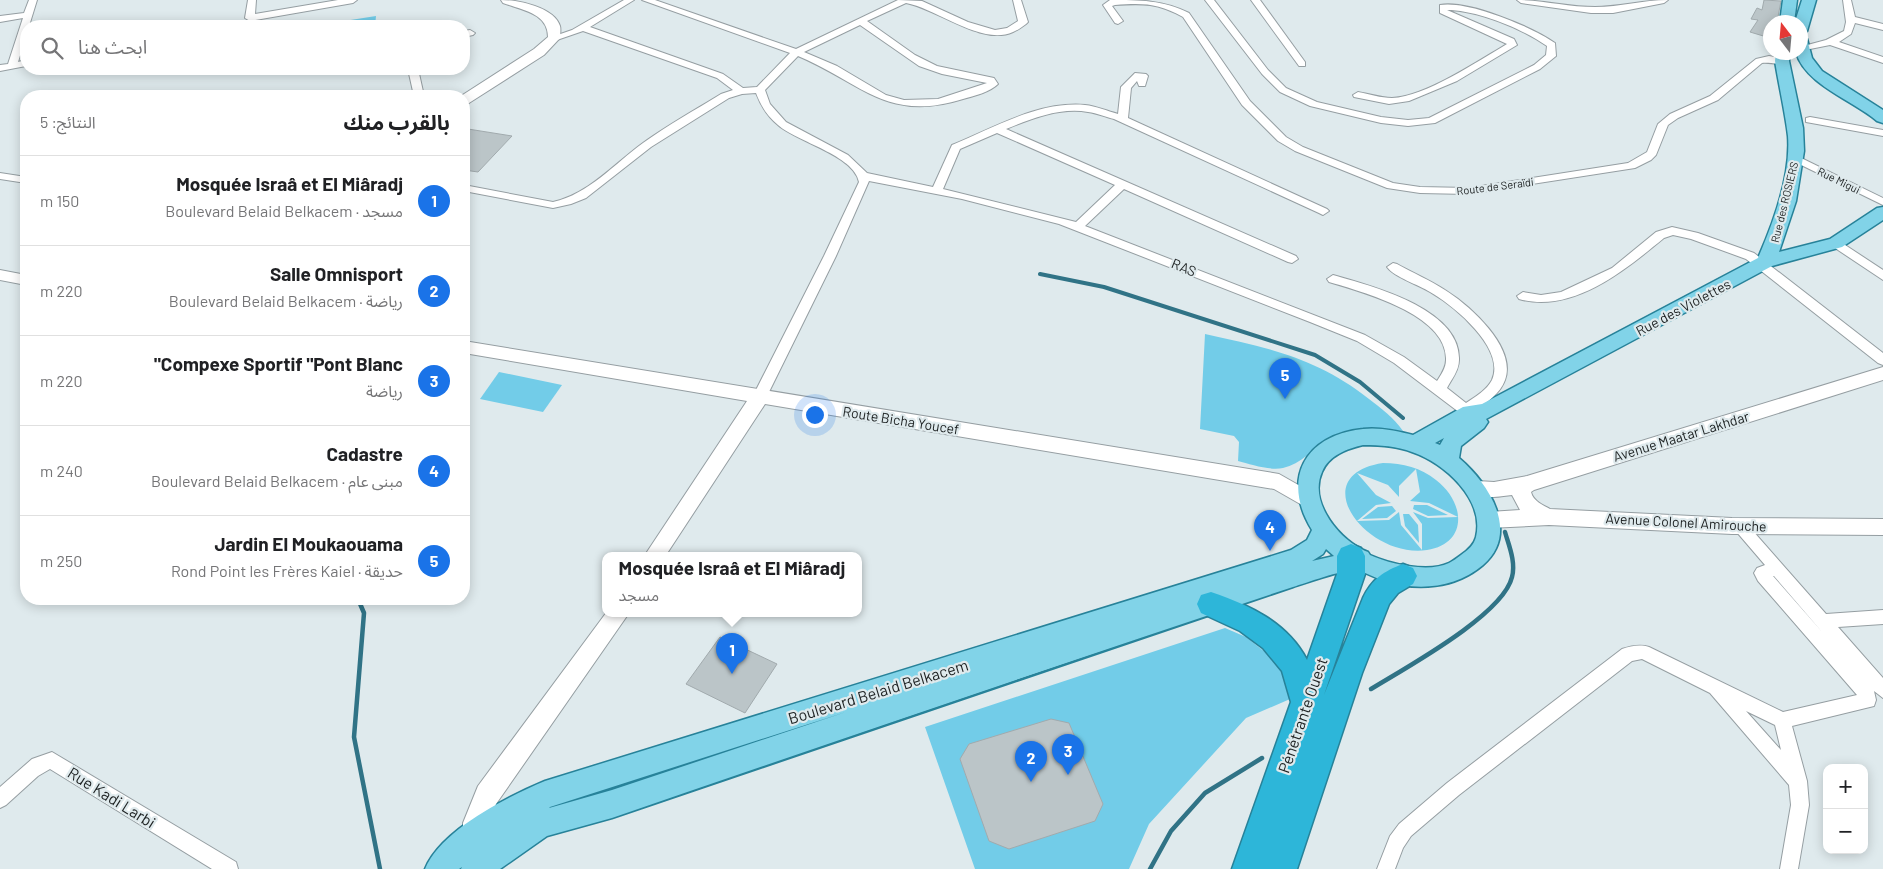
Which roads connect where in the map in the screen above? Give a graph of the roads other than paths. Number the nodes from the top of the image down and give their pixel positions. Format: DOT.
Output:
graph roads {
  1 [pos="33,0"];
  2 [pos="252,0"];
  3 [pos="353,0"];
  4 [pos="507,0"];
  5 [pos="630,0"];
  6 [pos="646,0"];
  7 [pos="904,0"];
  8 [pos="1017,0"];
  9 [pos="1146,0"];
  10 [pos="1210,0"];
  11 [pos="1255,0"];
  12 [pos="1521,0"];
  13 [pos="1664,0"];
  14 [pos="1790,0"];
  15 [pos="1809,0"];
  16 [pos="1847,0"];
  17 [pos="28,15"];
  18 [pos="1788,15"];
  19 [pos="1804,15"];
  20 [pos="0,19"];
  21 [pos="1850,19"];
  22 [pos="26,20"];
  23 [pos="250,20"];
  24 [pos="259,20"];
  25 [pos="861,20"];
  26 [pos="1118,21"];
  27 [pos="1883,27"];
  28 [pos="583,28"];
  29 [pos="554,38"];
  30 [pos="20,40"];
  31 [pos="1830,42"];
  32 [pos="1808,44"];
  33 [pos="796,52"];
  34 [pos="1764,60"];
  35 [pos="1783,60"];
  36 [pos="1806,60"];
  37 [pos="1883,60"];
  38 [pos="20,64"];
  39 [pos="1302,64"];
  40 [pos="12,66"];
  41 [pos="0,68"];
  42 [pos="414,75"];
  43 [pos="1142,84"];
  44 [pos="418,90"];
  45 [pos="760,90"];
  46 [pos="742,91"];
  47 [pos="1358,95"];
  48 [pos="470,96"];
  49 [pos="1883,118"];
  50 [pos="1123,119"];
  51 [pos="1810,120"];
  52 [pos="999,130"];
  53 [pos="1883,133"];
  54 [pos="1796,158"];
  55 [pos="0,176"];
  56 [pos="864,176"];
  57 [pos="20,179"];
  58 [pos="1123,184"];
  59 [pos="470,189"];
  60 [pos="936,191"];
  61 [pos="1883,202"];
  62 [pos="1323,211"];
  63 [pos="1883,212"];
  64 [pos="1078,226"];
  65 [pos="1836,243"];
  66 [pos="1292,259"];
  67 [pos="1764,264"];
  68 [pos="1393,267"];
  69 [pos="0,275"];
  70 [pos="1883,276"];
  71 [pos="20,279"];
  72 [pos="1333,279"];
  73 [pos="1523,296"];
  74 [pos="470,348"];
  75 [pos="1883,360"];
  76 [pos="1883,373"];
  77 [pos="1439,390"];
  78 [pos="760,396"];
  79 [pos="1475,414"];
  80 [pos="1415,444"];
  81 [pos="1448,461"];
  82 [pos="1311,470"];
  83 [pos="1279,482"];
  84 [pos="1527,484"];
  85 [pos="1477,489"];
  86 [pos="1309,501"];
  87 [pos="1549,517"];
  88 [pos="1489,520"];
  89 [pos="1740,526"];
  90 [pos="1883,527"];
  91 [pos="1324,530"];
  92 [pos="658,552"];
  93 [pos="1354,559"];
  94 [pos="1777,568"];
  95 [pos="1403,576"];
  96 [pos="1211,604"];
  97 [pos="615,617"];
  98 [pos="1883,617"];
  99 [pos="1823,621"];
  100 [pos="1712,686"];
  101 [pos="1883,690"];
  102 [pos="1306,700"];
  103 [pos="1782,720"];
  104 [pos="1798,781"];
  105 [pos="0,799"];
  106 [pos="474,834"];
  107 [pos="479,866"];
  108 [pos="229,869"];
  109 [pos="439,869"];
  110 [pos="1249,869"];
  111 [pos="1280,869"];
  112 [pos="1386,869"];
  113 [pos="1789,869"];
  1 -- 17 [label="street"];
  2 -- 23 [label="street"];
  3 -- 24 [label="street"];
  4 -- 29 [label="main road"];
  5 -- 28 [label="street"];
  6 -- 33 [label="street"];
  7 -- 8 [label="street"];
  7 -- 25 [label="street"];
  9 -- 26 [label="street"];
  9 -- 34 [label="street, Route de Seraïdi"];
  10 -- 47 [label="street"];
  11 -- 39 [label="street"];
  12 -- 13 [label="street"];
  14 -- 18 [label="main road"];
  15 -- 19 [label="main road"];
  16 -- 21 [label="street"];
  17 -- 20 [label="street"];
  17 -- 22 [label="street"];
  21 -- 27 [label="street"];
  21 -- 31 [label="street"];
  25 -- 33 [label="street"];
  25 -- 33 [label="street"];
  28 -- 29 [label="street"];
  28 -- 46 [label="street"];
  29 -- 48 [label="main road"];
  30 -- 40 [label="street"];
  31 -- 32 [label="street"];
  31 -- 37 [label="street"];
  33 -- 45 [label="street"];
  35 -- 54 [label="main road, Rue des ROSIERS"];
  36 -- 49 [label="main road"];
  38 -- 40 [label="street"];
  40 -- 41 [label="street"];
  42 -- 44 [label="street"];
  43 -- 50 [label="street"];
  45 -- 46 [label="street"];
  45 -- 56 [label="street"];
  46 -- 59 [label="street"];
  50 -- 52 [label="street"];
  50 -- 62 [label="street"];
  51 -- 53 [label="street"];
  52 -- 58 [label="street"];
  52 -- 60 [label="street"];
  54 -- 61 [label="street, Rue Migui"];
  54 -- 67 [label="main road, Rue des ROSIERS"];
  55 -- 57 [label="street"];
  56 -- 60 [label="street, RAS"];
  56 -- 78 [label="street"];
  58 -- 64 [label="street"];
  58 -- 66 [label="street"];
  60 -- 64 [label="street, RAS"];
  63 -- 65 [label="main road, Rue des Violettes"];
  64 -- 77 [label="street, RAS"];
  65 -- 67 [label="main road, Rue des Violettes"];
  65 -- 70 [label="street"];
  67 -- 73 [label="street"];
  67 -- 75 [label="street"];
  67 -- 79 [label="main road, Rue des Violettes"];
  68 -- 79 [label="street"];
  69 -- 71 [label="main road"];
  72 -- 77 [label="street"];
  74 -- 78 [label="main road, Route Bicha Youcef"];
  76 -- 84 [label="main road, Avenue Maatar Lakhdar"];
  77 -- 79 [label="street, RAS"];
  78 -- 83 [label="main road, Route Bicha Youcef"];
  78 -- 92 [label="main road"];
  79 -- 80 [label="main road"];
  79 -- 81 [label="main road"];
  80 -- 81 [label="main road"];
  80 -- 82 [label="main road"];
  81 -- 85 [label="main road"];
  82 -- 83 [label="main road"];
  82 -- 86 [label="main road"];
  83 -- 86 [label="main road"];
  84 -- 85 [label="main road, Avenue Maatar Lakhdar"];
  84 -- 87 [label="main road"];
  85 -- 88 [label="main road"];
  86 -- 91 [label="main road"];
  87 -- 88 [label="main road, Avenue Colonel Amirouche"];
  87 -- 89 [label="main road, Avenue Colonel Amirouche"];
  88 -- 95 [label="main road"];
  89 -- 90 [label="main road, Avenue Colonel Amirouche"];
  89 -- 94 [label="street"];
  91 -- 93 [label="main road"];
  91 -- 106 [label="main road, Boulevard Belaid Belkacem"];
  93 -- 95 [label="main road"];
  93 -- 96 [label="main road, Boulevard Belaid Belkacem"];
  93 -- 102 [label="highway, Pénétrante Ouest"];
  94 -- 99 [label="street"];
  94 -- 103 [label="street"];
  95 -- 111 [label="highway, Pénétrante Ouest"];
  96 -- 102 [label="highway"];
  96 -- 107 [label="main road, Boulevard Belaid Belkacem"];
  97 -- 106 [label="main road"];
  98 -- 99 [label="street"];
  99 -- 101 [label="street"];
  100 -- 103 [label="street"];
  100 -- 104 [label="street"];
  100 -- 112 [label="street"];
  102 -- 110 [label="highway, Pénétrante Ouest"];
  103 -- 104 [label="street"];
  104 -- 113 [label="street"];
  105 -- 108 [label="street, Rue Kadi Larbi"];
  106 -- 107 [label="main road"];
  106 -- 109 [label="main road, Boulevard Belaid Belkacem"];
}
